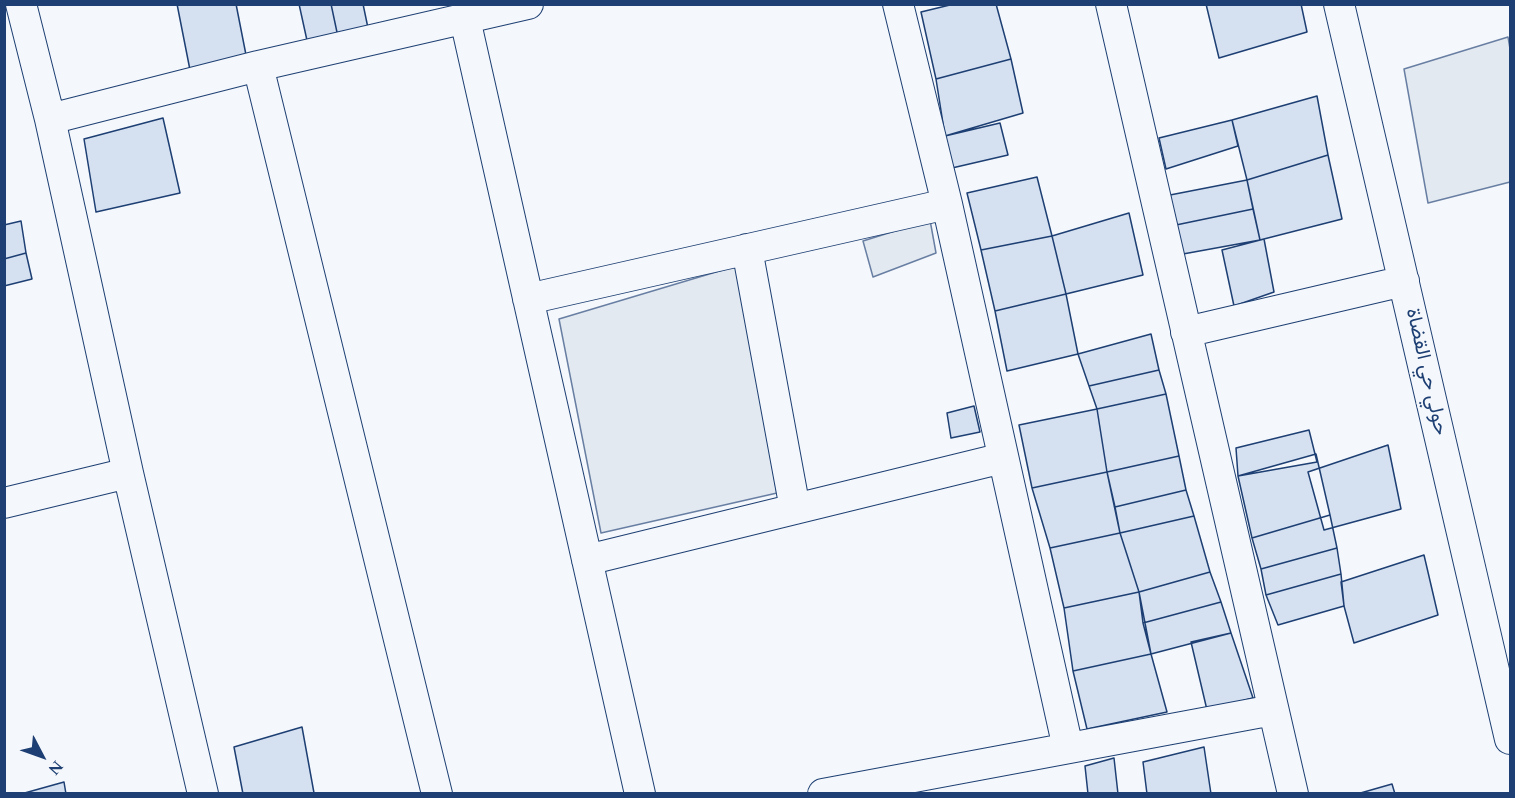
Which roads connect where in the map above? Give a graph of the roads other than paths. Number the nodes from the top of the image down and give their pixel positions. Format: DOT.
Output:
graph roads {
  1 [pos="21,4"];
  2 [pos="528,4"];
  3 [pos="898,4"];
  4 [pos="1111,4"];
  5 [pos="1338,4"];
  6 [pos="465,19"];
  7 [pos="258,66"];
  8 [pos="50,119"];
  9 [pos="947,204"];
  10 [pos="747,249"];
  11 [pos="1404,281"];
  12 [pos="528,299"];
  13 [pos="1186,332"];
  14 [pos="1004,458"];
  15 [pos="128,473"];
  16 [pos="4,503"];
  17 [pos="795,509"];
  18 [pos="587,560"];
  19 [pos="1274,710"];
  20 [pos="1510,739"];
  21 [pos="1068,748"];
  22 [pos="203,794"];
  23 [pos="437,794"];
  24 [pos="640,794"];
  25 [pos="823,794"];
  26 [pos="1293,794"];
  1 -- 8 [label="street"];
  2 -- 6 [label="street"];
  3 -- 9 [label="street"];
  4 -- 13 [label="street"];
  5 -- 11 [label="street, حولي حي القضاة"];
  6 -- 7 [label="street"];
  6 -- 12 [label="street"];
  7 -- 8 [label="street"];
  7 -- 23 [label="street"];
  8 -- 15 [label="street"];
  9 -- 10 [label="street"];
  9 -- 14 [label="street"];
  10 -- 12 [label="street"];
  10 -- 17 [label="street"];
  11 -- 13 [label="street"];
  11 -- 20 [label="street, حولي حي القضاة"];
  12 -- 18 [label="street"];
  13 -- 19 [label="street"];
  14 -- 17 [label="street"];
  14 -- 21 [label="street"];
  15 -- 16 [label="street"];
  15 -- 22 [label="street"];
  17 -- 18 [label="street"];
  18 -- 24 [label="street"];
  19 -- 21 [label="street"];
  19 -- 26 [label="street"];
  21 -- 25 [label="street"];
}
